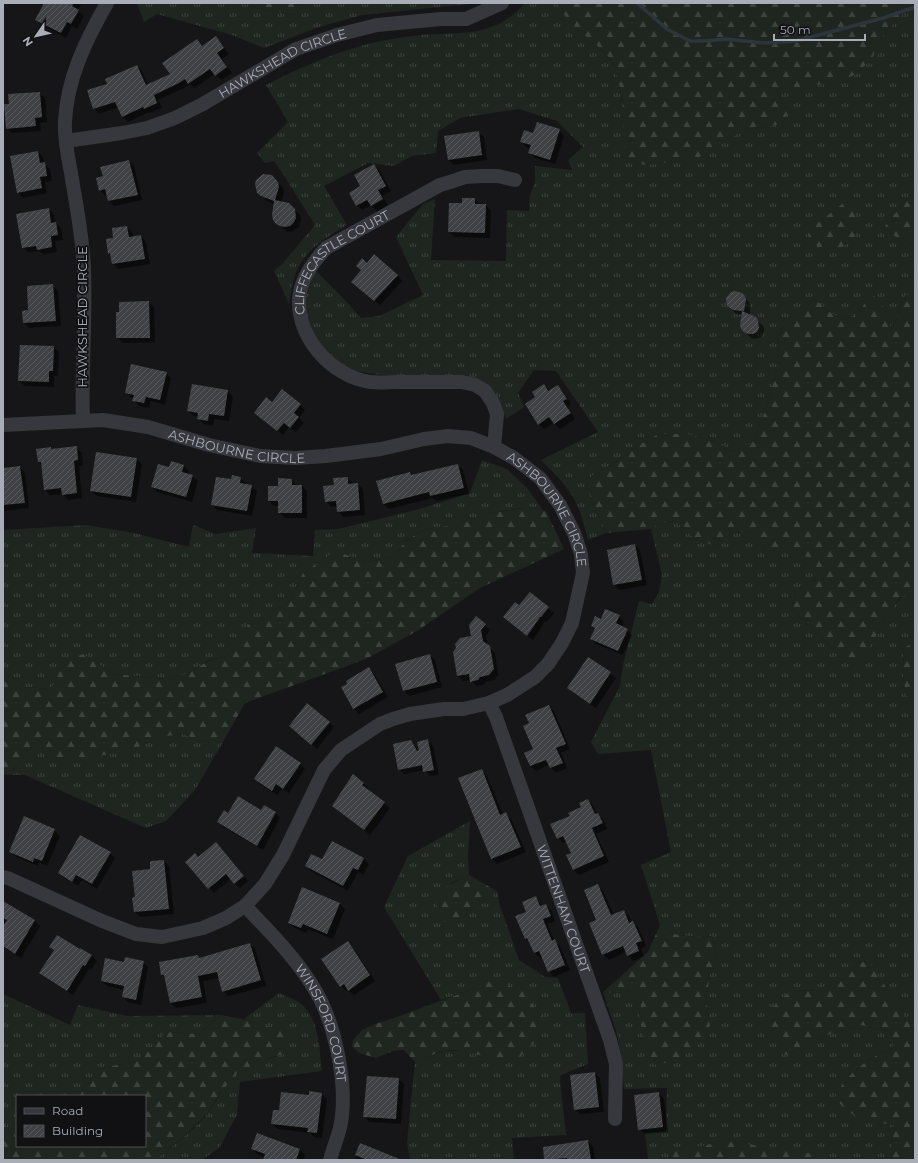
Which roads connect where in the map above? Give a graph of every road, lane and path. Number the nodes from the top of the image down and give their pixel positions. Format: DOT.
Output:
graph roads {
  1 [pos="107,3"];
  2 [pos="502,3"];
  3 [pos="66,141"];
  4 [pos="515,180"];
  5 [pos="83,422"];
  6 [pos="3,425"];
  7 [pos="494,447"];
  8 [pos="489,702"];
  9 [pos="3,877"];
  10 [pos="245,906"];
  11 [pos="616,1119"];
  12 [pos="330,1160"];
  1 -- 3 [label="street, HAWKSHEAD CIRCLE"];
  2 -- 3 [label="street, HAWKSHEAD CIRCLE"];
  3 -- 5 [label="street, HAWKSHEAD CIRCLE"];
  4 -- 7 [label="street, CLIFFECASTLE COURT"];
  5 -- 6 [label="street, ASHBOURNE CIRCLE"];
  5 -- 7 [label="street, ASHBOURNE CIRCLE"];
  7 -- 8 [label="street, ASHBOURNE CIRCLE"];
  8 -- 10 [label="street, ASHBOURNE CIRCLE"];
  8 -- 11 [label="street, WITTENHAM COURT"];
  9 -- 10 [label="street, ASHBOURNE CIRCLE"];
  10 -- 12 [label="street, WINSFORD COURT"];
}
